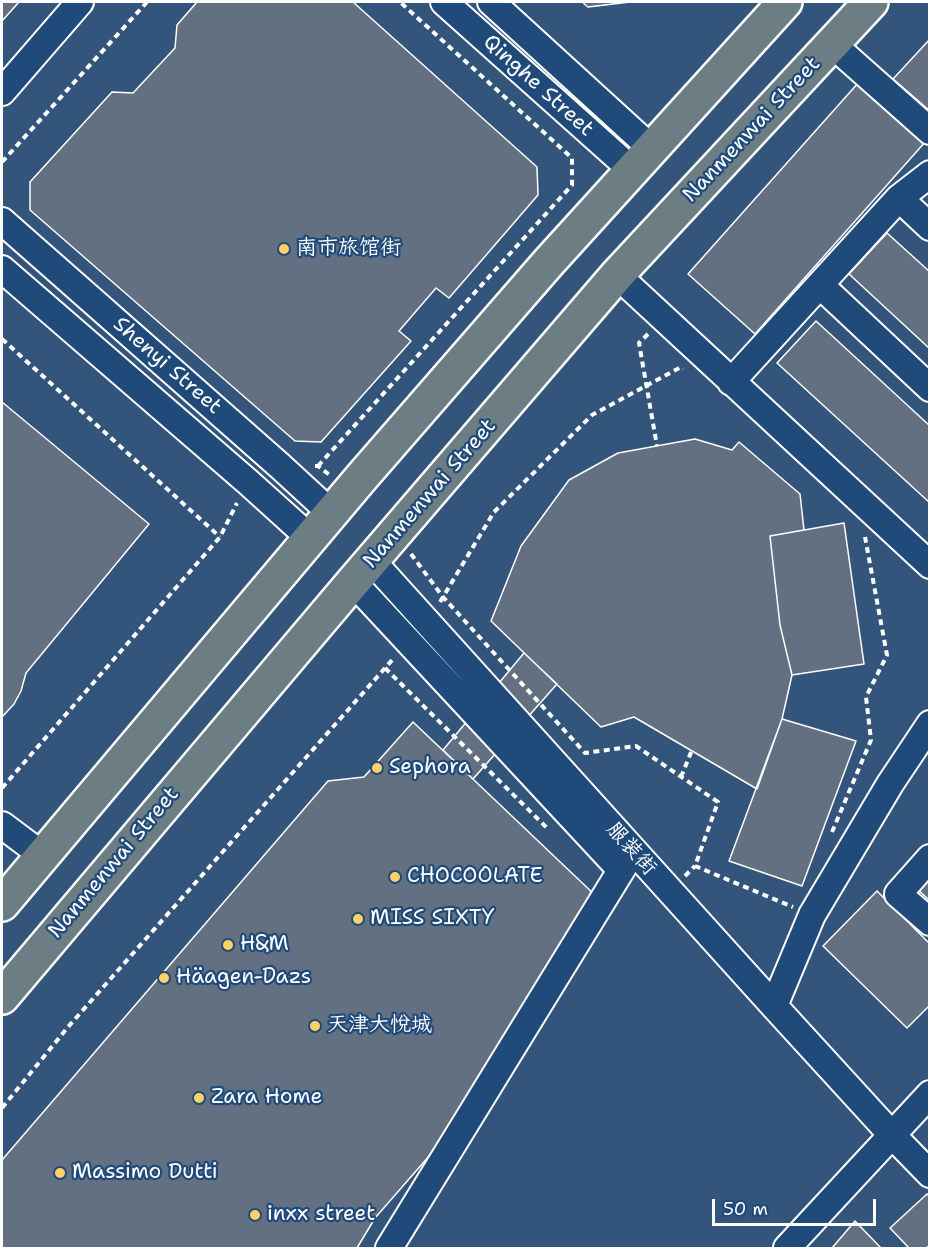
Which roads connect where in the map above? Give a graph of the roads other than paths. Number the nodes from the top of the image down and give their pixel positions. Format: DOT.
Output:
graph roads {
  1 [pos="80,2"];
  2 [pos="444,2"];
  3 [pos="491,2"];
  4 [pos="785,2"];
  5 [pos="871,2"];
  6 [pos="832,44"];
  7 [pos="2,92"];
  8 [pos="930,131"];
  9 [pos="641,159"];
  10 [pos="930,174"];
  11 [pos="899,198"];
  12 [pos="2,221"];
  13 [pos="930,227"];
  14 [pos="2,268"];
  15 [pos="617,275"];
  16 [pos="820,285"];
  17 [pos="731,382"];
  18 [pos="930,388"];
  19 [pos="340,502"];
  20 [pos="310,538"];
  21 [pos="930,564"];
  22 [pos="362,571"];
  23 [pos="930,724"];
  24 [pos="2,825"];
  25 [pos="42,855"];
  26 [pos="930,858"];
  27 [pos="627,860"];
  28 [pos="2,904"];
  29 [pos="930,922"];
  30 [pos="2,997"];
  31 [pos="774,1006"];
  32 [pos="930,1094"];
  33 [pos="892,1135"];
  34 [pos="930,1174"];
  35 [pos="389,1248"];
  36 [pos="787,1248"];
  1 -- 7 [label="street"];
  2 -- 9 [label="street, Qinghe Street"];
  3 -- 9 [label="street, Qinghe Street"];
  4 -- 9 [label="main road"];
  5 -- 6 [label="main road, Nanmenwai Street"];
  6 -- 8 [label="street"];
  6 -- 15 [label="main road, Nanmenwai Street"];
  9 -- 19 [label="main road"];
  10 -- 11 [label="street"];
  11 -- 13 [label="street"];
  11 -- 16 [label="street"];
  12 -- 19 [label="street, Shenyi Street"];
  14 -- 20 [label="street, Shenyi Street"];
  15 -- 17 [label="street"];
  15 -- 22 [label="main road, Nanmenwai Street"];
  16 -- 17 [label="street"];
  16 -- 18 [label="street"];
  17 -- 21 [label="street"];
  19 -- 20 [label="main road"];
  20 -- 25 [label="main road"];
  22 -- 27 [label="street"];
  22 -- 27 [label="street, 服装街"];
  22 -- 30 [label="main road, Nanmenwai Street"];
  23 -- 31 [label="street"];
  24 -- 25 [label="street"];
  25 -- 28 [label="main road"];
  26 -- 29 [label="street"];
  27 -- 31 [label="street, 服装街"];
  27 -- 35 [label="street"];
  31 -- 33 [label="street, 服装街"];
  32 -- 33 [label="street"];
  33 -- 34 [label="street, 服装街"];
  33 -- 36 [label="street"];
}
